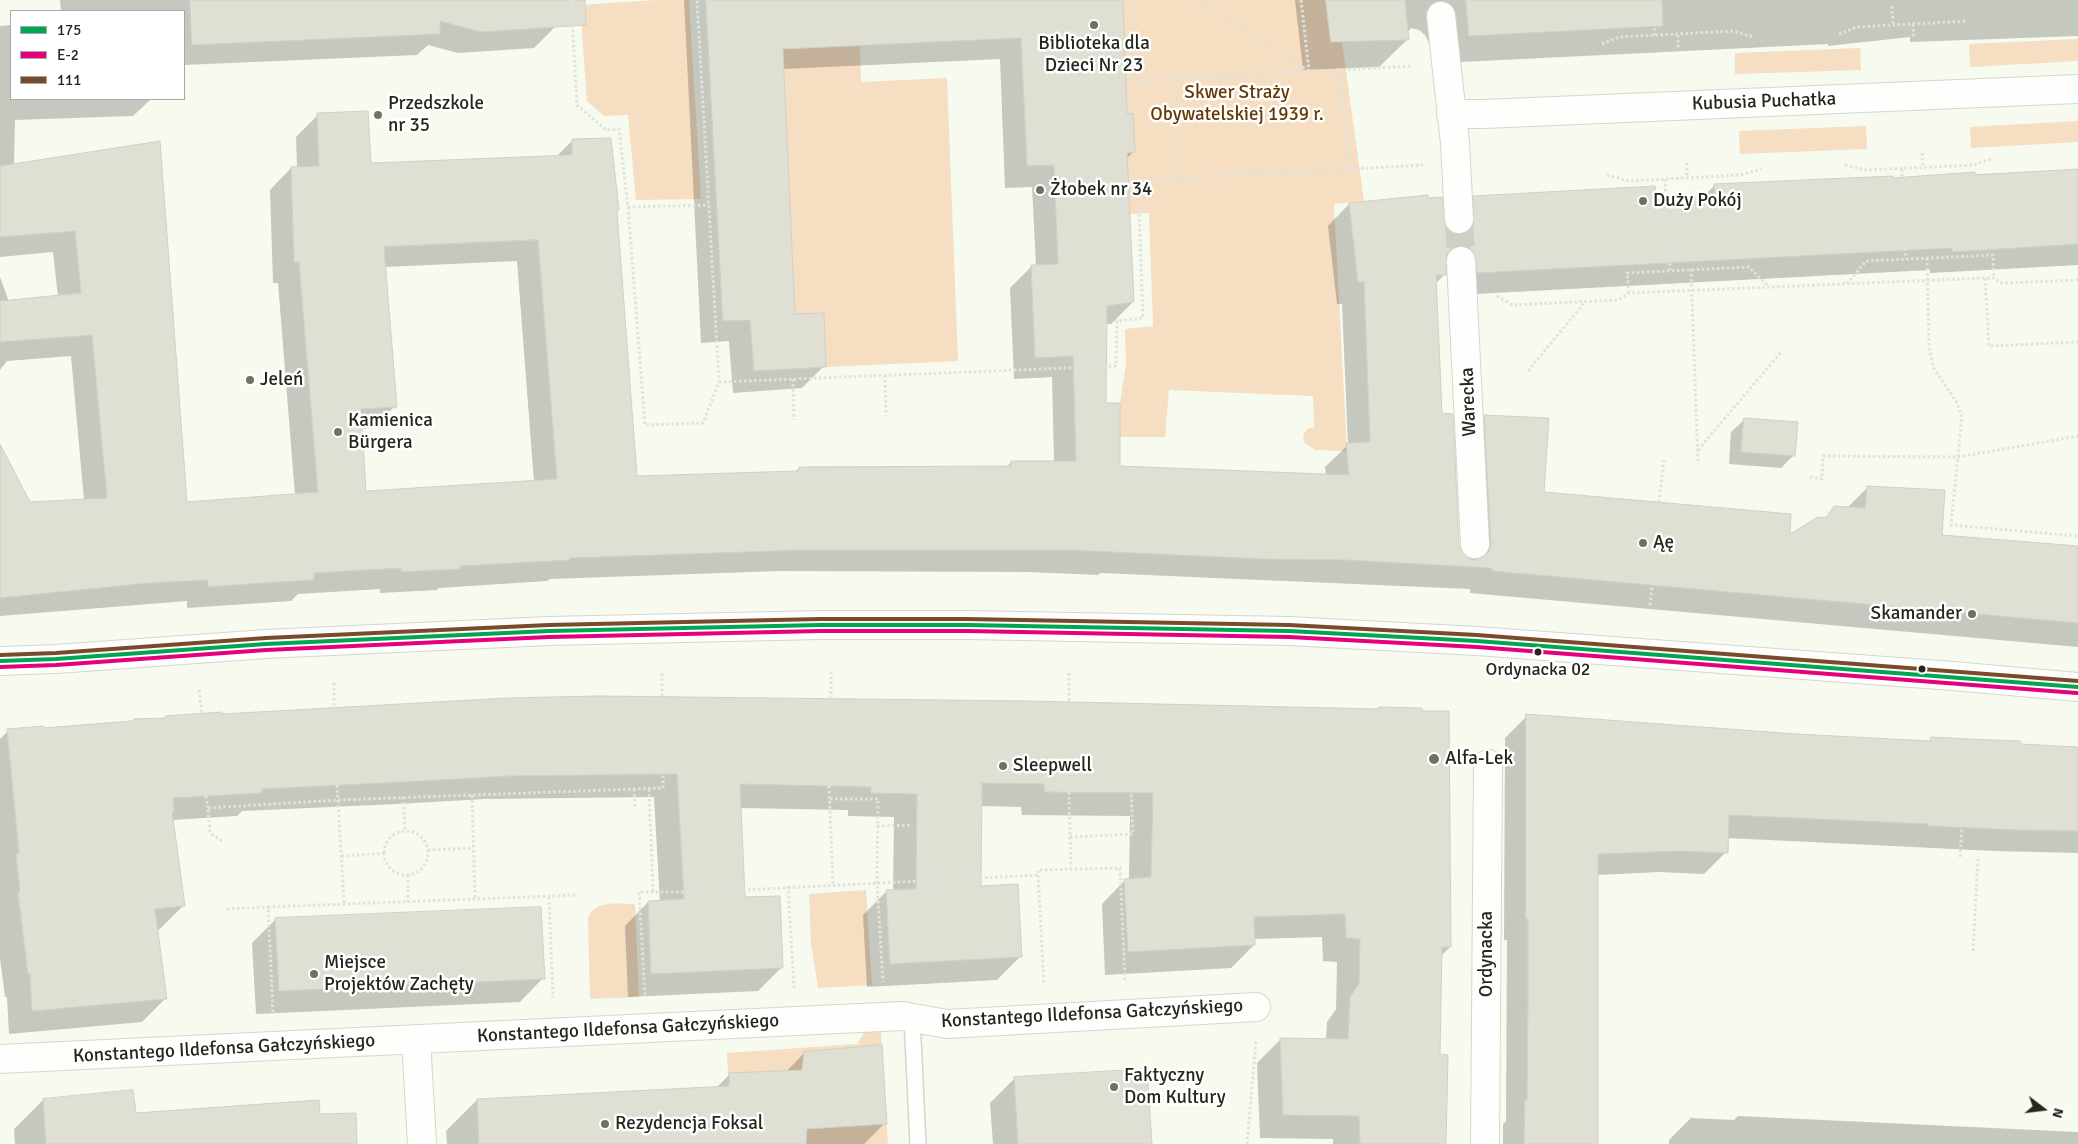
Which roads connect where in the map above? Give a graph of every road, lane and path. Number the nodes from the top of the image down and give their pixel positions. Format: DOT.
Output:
graph roads {
  1 [pos="571,0"];
  2 [pos="697,0"];
  3 [pos="1132,0"];
  4 [pos="1197,0"];
  5 [pos="1301,0"];
  6 [pos="1892,6"];
  7 [pos="1440,16"];
  8 [pos="1654,18"];
  9 [pos="1967,21"];
  10 [pos="1913,24"];
  11 [pos="1893,25"];
  12 [pos="1678,34"];
  13 [pos="1839,34"];
  14 [pos="1655,36"];
  15 [pos="1752,37"];
  16 [pos="1914,40"];
  17 [pos="1602,44"];
  18 [pos="1678,50"];
  19 [pos="1418,66"];
  20 [pos="1338,70"];
  21 [pos="1309,72"];
  22 [pos="1171,79"];
  23 [pos="2078,89"];
  24 [pos="1451,114"];
  25 [pos="1922,153"];
  26 [pos="1991,159"];
  27 [pos="1687,163"];
  28 [pos="1424,165"];
  29 [pos="1845,165"];
  30 [pos="1923,168"];
  31 [pos="1351,169"];
  32 [pos="1762,169"];
  33 [pos="1902,169"];
  34 [pos="1607,175"];
  35 [pos="1175,178"];
  36 [pos="1688,178"];
  37 [pos="1665,179"];
  38 [pos="1902,185"];
  39 [pos="1666,198"];
  40 [pos="709,205"];
  41 [pos="628,207"];
  42 [pos="1459,218"];
  43 [pos="1906,242"];
  44 [pos="1669,253"];
  45 [pos="1927,258"];
  46 [pos="1906,260"];
  47 [pos="1461,261"];
  48 [pos="1691,269"];
  49 [pos="1670,270"];
  50 [pos="1985,278"];
  51 [pos="1994,278"];
  52 [pos="2078,280"];
  53 [pos="1928,281"];
  54 [pos="1847,284"];
  55 [pos="1770,287"];
  56 [pos="1692,290"];
  57 [pos="1629,293"];
  58 [pos="1494,294"];
  59 [pos="1586,301"];
  60 [pos="2078,342"];
  61 [pos="1782,351"];
  62 [pos="1528,370"];
  63 [pos="885,375"];
  64 [pos="793,379"];
  65 [pos="719,382"];
  66 [pos="886,416"];
  67 [pos="794,420"];
  68 [pos="2078,436"];
  69 [pos="1698,451"];
  70 [pos="1958,457"];
  71 [pos="1664,460"];
  72 [pos="1698,464"];
  73 [pos="1810,478"];
  74 [pos="1659,502"];
  75 [pos="2078,536"];
  76 [pos="1474,544"];
  77 [pos="1652,586"];
  78 [pos="1650,605"];
  79 [pos="0,661"];
  80 [pos="830,671"];
  81 [pos="662,673"];
  82 [pos="1069,673"];
  83 [pos="334,683"];
  84 [pos="2078,687"];
  85 [pos="199,690"];
  86 [pos="662,696"];
  87 [pos="830,698"];
  88 [pos="1069,702"];
  89 [pos="334,709"];
  90 [pos="202,714"];
  91 [pos="1488,764"];
  92 [pos="663,774"];
  93 [pos="1131,784"];
  94 [pos="337,785"];
  95 [pos="829,786"];
  96 [pos="634,789"];
  97 [pos="649,789"];
  98 [pos="1068,792"];
  99 [pos="472,795"];
  100 [pos="206,796"];
  101 [pos="404,798"];
  102 [pos="830,798"];
  103 [pos="338,800"];
  104 [pos="208,808"];
  105 [pos="635,808"];
  106 [pos="877,826"];
  107 [pos="910,826"];
  108 [pos="1962,828"];
  109 [pos="405,831"];
  110 [pos="1070,837"];
  111 [pos="222,841"];
  112 [pos="474,848"];
  113 [pos="428,850"];
  114 [pos="385,854"];
  115 [pos="342,856"];
  116 [pos="1960,857"];
  117 [pos="1978,858"];
  118 [pos="1071,870"];
  119 [pos="408,875"];
  120 [pos="1038,875"];
  121 [pos="960,879"];
  122 [pos="942,880"];
  123 [pos="877,883"];
  124 [pos="833,885"];
  125 [pos="788,886"];
  126 [pos="723,891"];
  127 [pos="653,892"];
  128 [pos="705,892"];
  129 [pos="576,895"];
  130 [pos="549,897"];
  131 [pos="476,899"];
  132 [pos="408,902"];
  133 [pos="344,904"];
  134 [pos="268,906"];
  135 [pos="227,909"];
  136 [pos="1973,951"];
  137 [pos="795,996"];
  138 [pos="645,1003"];
  139 [pos="554,1005"];
  140 [pos="1256,1007"];
  141 [pos="1127,1014"];
  142 [pos="884,1017"];
  143 [pos="273,1018"];
  144 [pos="912,1018"];
  145 [pos="1045,1018"];
  146 [pos="416,1039"];
  147 [pos="0,1059"];
  148 [pos="422,1144"];
  149 [pos="918,1144"];
  150 [pos="1248,1144"];
  151 [pos="1485,1144"];
  1 -- 41 [label="path"];
  2 -- 40 [label="path"];
  3 -- 22 [label="path"];
  4 -- 21 [label="path"];
  5 -- 21 [label="path"];
  6 -- 11 [label="path"];
  7 -- 24 [label="street"];
  8 -- 14 [label="path"];
  9 -- 10 [label="path"];
  10 -- 11 [label="path"];
  10 -- 16 [label="path"];
  11 -- 13 [label="path"];
  12 -- 14 [label="path"];
  12 -- 15 [label="path"];
  12 -- 18 [label="path"];
  14 -- 17 [label="path"];
  19 -- 20 [label="path"];
  20 -- 21 [label="path"];
  20 -- 31 [label="path"];
  21 -- 22 [label="path"];
  22 -- 35 [label="path"];
  23 -- 24 [label="street, Kubusia Puchatka"];
  24 -- 42 [label="street"];
  25 -- 30 [label="path"];
  26 -- 30 [label="path"];
  27 -- 36 [label="path"];
  28 -- 31 [label="path"];
  29 -- 33 [label="path"];
  30 -- 33 [label="path"];
  31 -- 35 [label="path"];
  32 -- 36 [label="path"];
  33 -- 38 [label="path"];
  34 -- 37 [label="path"];
  35 -- 63 [label="path"];
  36 -- 37 [label="path"];
  37 -- 39 [label="path"];
  40 -- 41 [label="path"];
  40 -- 65 [label="path"];
  41 -- 65 [label="path"];
  43 -- 46 [label="path"];
  44 -- 49 [label="path"];
  45 -- 46 [label="path"];
  45 -- 51 [label="path"];
  45 -- 53 [label="path"];
  46 -- 54 [label="path"];
  47 -- 76 [label="street, Warecka"];
  48 -- 49 [label="path"];
  48 -- 55 [label="path"];
  48 -- 56 [label="path"];
  49 -- 57 [label="path"];
  50 -- 51 [label="path"];
  50 -- 53 [label="path"];
  50 -- 60 [label="path"];
  51 -- 52 [label="path"];
  53 -- 54 [label="path"];
  53 -- 70 [label="path"];
  54 -- 55 [label="path"];
  55 -- 56 [label="path"];
  56 -- 57 [label="path"];
  56 -- 69 [label="path"];
  57 -- 59 [label="path"];
  58 -- 59 [label="path"];
  59 -- 62 [label="path"];
  61 -- 69 [label="path"];
  63 -- 64 [label="path"];
  63 -- 66 [label="path"];
  64 -- 65 [label="path"];
  64 -- 67 [label="path"];
  68 -- 70 [label="path"];
  69 -- 72 [label="path"];
  70 -- 73 [label="path"];
  70 -- 75 [label="path"];
  71 -- 74 [label="path"];
  77 -- 78 [label="path"];
  79 -- 84 [label="street"];
  80 -- 87 [label="path"];
  81 -- 86 [label="path"];
  82 -- 88 [label="path"];
  83 -- 89 [label="path"];
  85 -- 90 [label="path"];
  91 -- 151 [label="street, Ordynacka"];
  92 -- 97 [label="path"];
  93 -- 110 [label="path"];
  94 -- 103 [label="path"];
  95 -- 102 [label="path"];
  96 -- 97 [label="path"];
  96 -- 99 [label="path"];
  96 -- 105 [label="path"];
  97 -- 127 [label="path"];
  98 -- 110 [label="path"];
  99 -- 101 [label="path"];
  99 -- 112 [label="path"];
  100 -- 104 [label="path"];
  101 -- 103 [label="path"];
  101 -- 109 [label="path"];
  102 -- 106 [label="path"];
  102 -- 124 [label="path"];
  103 -- 104 [label="path"];
  103 -- 115 [label="path"];
  104 -- 111 [label="path"];
  106 -- 107 [label="path"];
  106 -- 123 [label="path"];
  108 -- 116 [label="path"];
  109 -- 113 [label="path"];
  109 -- 114 [label="path"];
  110 -- 118 [label="path"];
  112 -- 113 [label="path"];
  112 -- 131 [label="path"];
  113 -- 119 [label="path"];
  114 -- 115 [label="path"];
  114 -- 119 [label="path"];
  115 -- 133 [label="path"];
  117 -- 136 [label="path"];
  118 -- 120 [label="path"];
  118 -- 141 [label="path"];
  119 -- 132 [label="path"];
  120 -- 121 [label="path"];
  120 -- 145 [label="path"];
  122 -- 123 [label="path"];
  123 -- 124 [label="path"];
  123 -- 142 [label="path"];
  124 -- 125 [label="path"];
  125 -- 126 [label="path"];
  125 -- 137 [label="path"];
  127 -- 128 [label="path"];
  127 -- 138 [label="path"];
  129 -- 130 [label="path"];
  130 -- 131 [label="path"];
  130 -- 139 [label="path"];
  131 -- 132 [label="path"];
  132 -- 133 [label="path"];
  133 -- 134 [label="path"];
  134 -- 135 [label="path"];
  134 -- 143 [label="path"];
  140 -- 141 [label="street, Konstantego Ildefonsa Gałczyńskiego"];
  140 -- 150 [label="path"];
  141 -- 145 [label="street, Konstantego Ildefonsa Gałczyńskiego"];
  142 -- 144 [label="street, Konstantego Ildefonsa Gałczyńskiego"];
  142 -- 146 [label="street, Konstantego Ildefonsa Gałczyńskiego"];
  144 -- 145 [label="street, Konstantego Ildefonsa Gałczyńskiego"];
  144 -- 149 [label="lane"];
  146 -- 147 [label="street, Konstantego Ildefonsa Gałczyńskiego"];
  146 -- 148 [label="street"];
}
